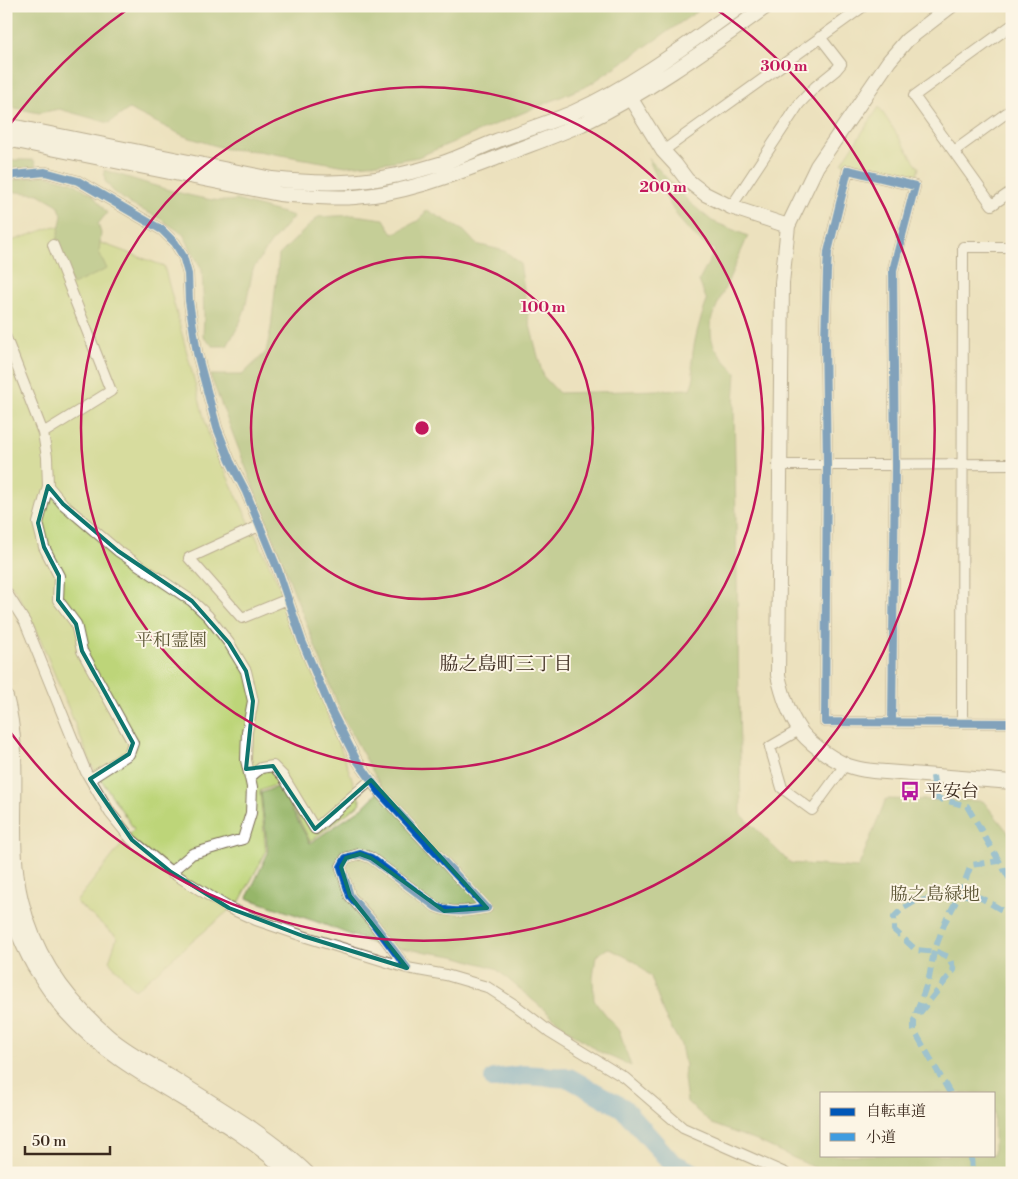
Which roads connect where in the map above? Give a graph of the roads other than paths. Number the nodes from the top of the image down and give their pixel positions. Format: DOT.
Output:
graph roads {
  1 [pos="741,6"];
  2 [pos="767,6"];
  3 [pos="864,6"];
  4 [pos="951,6"];
  5 [pos="1012,25"];
  6 [pos="820,37"];
  7 [pos="622,86"];
  8 [pos="631,98"];
  9 [pos="1012,109"];
  10 [pos="6,125"];
  11 [pos="6,139"];
  12 [pos="663,151"];
  13 [pos="954,151"];
  14 [pos="6,178"];
  15 [pos="1012,191"];
  16 [pos="731,208"];
  17 [pos="788,226"];
  18 [pos="53,245"];
  19 [pos="1012,247"];
  20 [pos="6,338"];
  21 [pos="42,433"];
  22 [pos="827,464"];
  23 [pos="962,464"];
  24 [pos="1012,464"];
  25 [pos="779,465"];
  26 [pos="895,466"];
  27 [pos="48,486"];
  28 [pos="259,526"];
  29 [pos="6,592"];
  30 [pos="288,598"];
  31 [pos="6,698"];
  32 [pos="892,722"];
  33 [pos="962,722"];
  34 [pos="1012,723"];
  35 [pos="799,730"];
  36 [pos="845,765"];
  37 [pos="250,777"];
  38 [pos="90,779"];
  39 [pos="371,780"];
  40 [pos="1012,782"];
  41 [pos="172,872"];
  42 [pos="6,887"];
  43 [pos="407,968"];
  44 [pos="295,1170"];
  45 [pos="785,1173"];
  1 -- 7 [label="street"];
  2 -- 8 [label="street"];
  3 -- 6 [label="street"];
  4 -- 17 [label="street"];
  5 -- 13 [label="street"];
  6 -- 12 [label="street"];
  6 -- 16 [label="street"];
  7 -- 8 [label="street"];
  7 -- 10 [label="street"];
  8 -- 11 [label="street"];
  8 -- 12 [label="street"];
  9 -- 13 [label="street"];
  12 -- 16 [label="street"];
  13 -- 15 [label="street"];
  14 -- 28 [label="street"];
  16 -- 17 [label="street"];
  17 -- 25 [label="street"];
  18 -- 21 [label="street"];
  19 -- 23 [label="street"];
  20 -- 21 [label="street"];
  21 -- 27 [label="street"];
  22 -- 25 [label="street"];
  22 -- 26 [label="street"];
  22 -- 26 [label="street"];
  22 -- 32 [label="street"];
  23 -- 24 [label="street"];
  23 -- 26 [label="street"];
  23 -- 33 [label="street"];
  25 -- 35 [label="street"];
  26 -- 32 [label="street"];
  27 -- 37 [label="street"];
  27 -- 38 [label="street"];
  28 -- 30 [label="street"];
  28 -- 30 [label="street"];
  29 -- 38 [label="street"];
  30 -- 39 [label="street"];
  31 -- 44 [label="street"];
  32 -- 33 [label="street"];
  33 -- 34 [label="street"];
  35 -- 36 [label="street"];
  35 -- 36 [label="street"];
  36 -- 40 [label="street"];
  37 -- 39 [label="street"];
  37 -- 41 [label="street"];
  38 -- 41 [label="street"];
  39 -- 43 [label="street"];
  41 -- 43 [label="street"];
  42 -- 44 [label="street"];
  43 -- 45 [label="street"];
}
